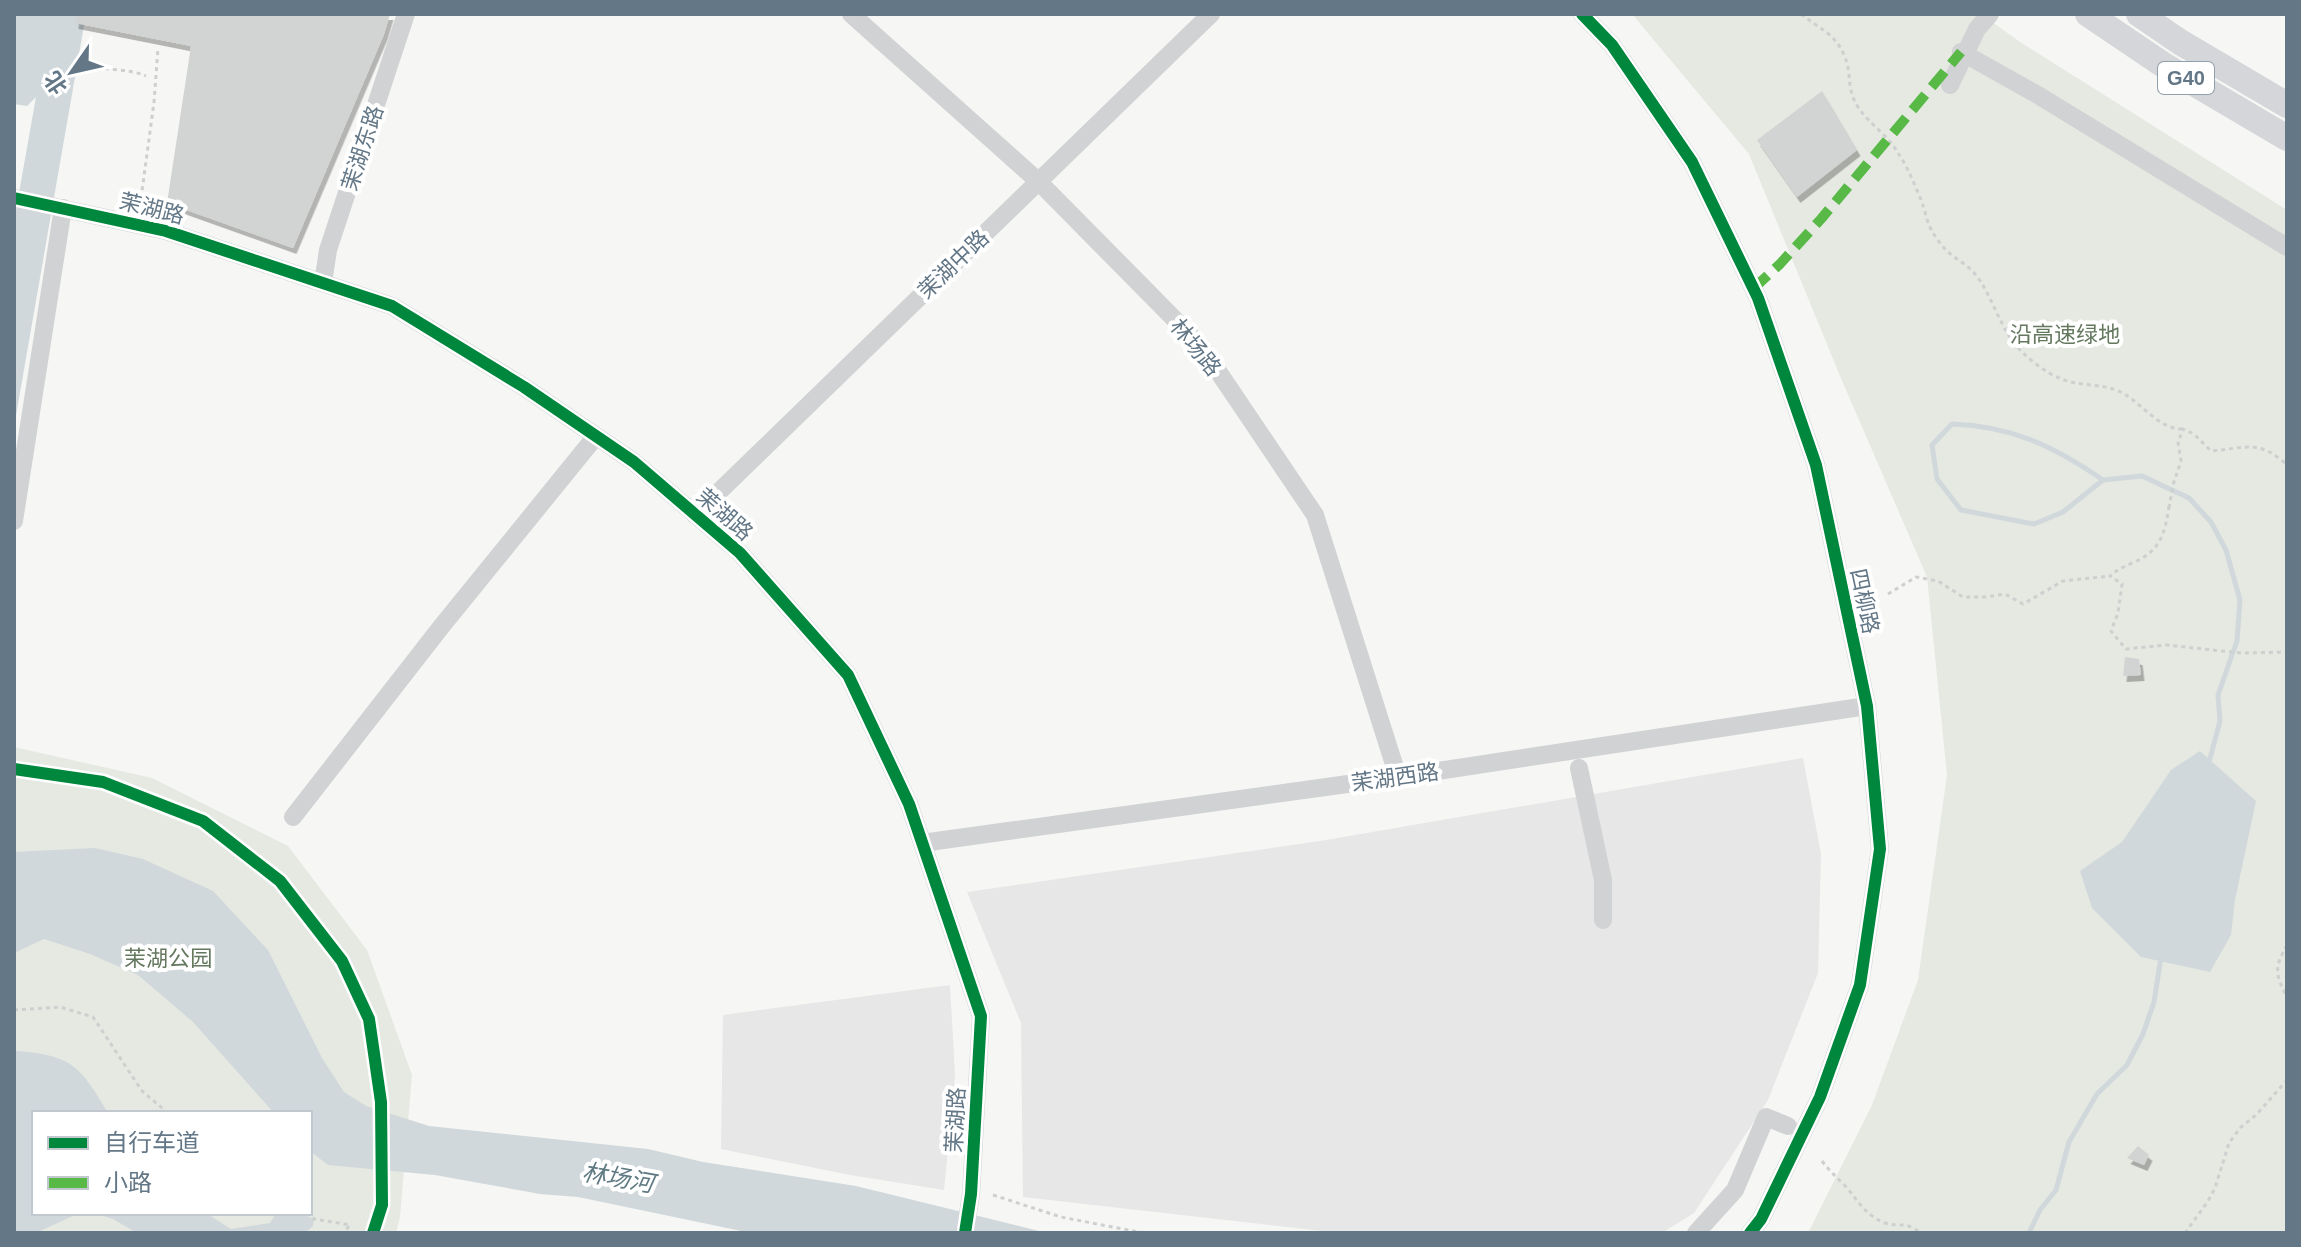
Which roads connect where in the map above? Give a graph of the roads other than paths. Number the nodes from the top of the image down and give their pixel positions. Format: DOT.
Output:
graph roads {
  1 [pos="406,14"];
  2 [pos="851,14"];
  3 [pos="1211,14"];
  4 [pos="1582,14"];
  5 [pos="1990,14"];
  6 [pos="2088,14"];
  7 [pos="2139,14"];
  8 [pos="1961,52"];
  9 [pos="1950,85"];
  10 [pos="2287,105"];
  11 [pos="2287,138"];
  12 [pos="1038,181"];
  13 [pos="23,200"];
  14 [pos="63,208"];
  15 [pos="2287,247"];
  16 [pos="323,283"];
  17 [pos="596,436"];
  18 [pos="695,515"];
  19 [pos="14,521"];
  20 [pos="1867,706"];
  21 [pos="1579,768"];
  22 [pos="1398,777"];
  23 [pos="293,817"];
  24 [pos="922,843"];
  25 [pos="1603,920"];
  26 [pos="1788,1126"];
  27 [pos="965,1233"];
  28 [pos="1696,1233"];
  29 [pos="1750,1233"];
  1 -- 16 [label="street, 茉湖东路"];
  2 -- 12 [label="street, 林场路"];
  3 -- 12 [label="street, 茉湖中路"];
  4 -- 20 [label="street, 四柳路"];
  5 -- 9 [label="street"];
  6 -- 11 [label="highway, G40"];
  7 -- 10 [label="highway, G40"];
  8 -- 15 [label="street"];
  12 -- 18 [label="street, 茉湖中路"];
  12 -- 22 [label="street, 林场路"];
  13 -- 14 [label="street, 茉湖路"];
  14 -- 16 [label="street, 茉湖路"];
  14 -- 19 [label="street"];
  16 -- 17 [label="street, 茉湖路"];
  17 -- 18 [label="street, 茉湖路"];
  17 -- 23 [label="street"];
  18 -- 24 [label="street, 茉湖路"];
  20 -- 22 [label="street, 茉湖西路"];
  20 -- 29 [label="street, 四柳路"];
  21 -- 25 [label="street"];
  22 -- 24 [label="street, 茉湖西路"];
  24 -- 27 [label="street, 茉湖路"];
  26 -- 28 [label="street"];
}
